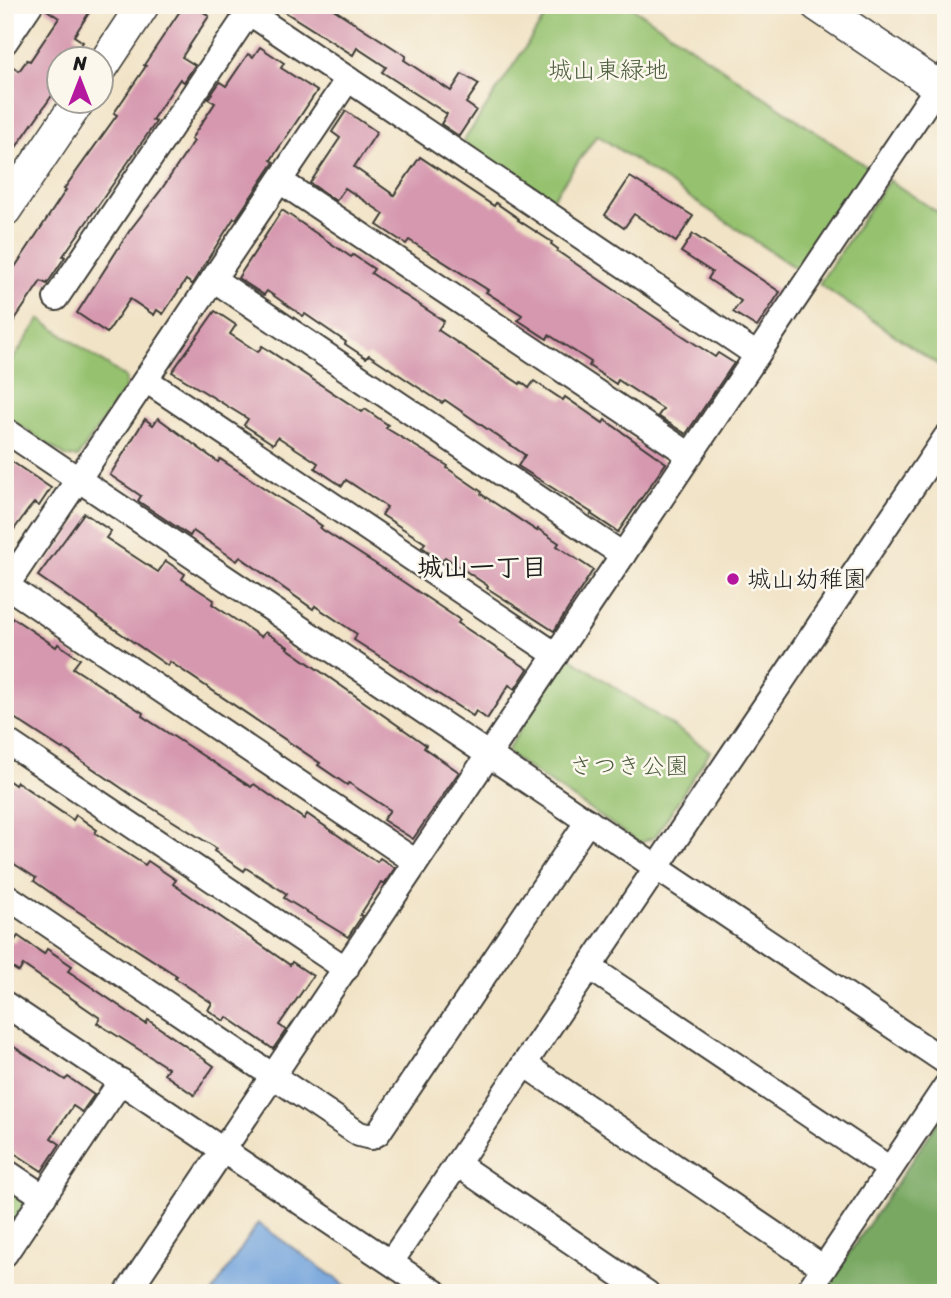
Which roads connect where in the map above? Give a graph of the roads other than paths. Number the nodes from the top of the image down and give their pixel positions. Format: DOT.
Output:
graph roads {
  1 [pos="30,5"];
  2 [pos="143,5"];
  3 [pos="817,5"];
  4 [pos="244,9"];
  5 [pos="5,42"];
  6 [pos="116,46"];
  7 [pos="348,79"];
  8 [pos="943,84"];
  9 [pos="69,116"];
  10 [pos="280,181"];
  11 [pos="5,210"];
  12 [pos="213,279"];
  13 [pos="56,298"];
  14 [pos="757,355"];
  15 [pos="146,380"];
  16 [pos="5,430"];
  17 [pos="946,437"];
  18 [pos="690,455"];
  19 [pos="78,479"];
  20 [pos="623,555"];
  21 [pos="6,587"];
  22 [pos="556,654"];
  23 [pos="5,740"];
  24 [pos="488,755"];
  25 [pos="588,821"];
  26 [pos="416,862"];
  27 [pos="655,868"];
  28 [pos="5,895"];
  29 [pos="589,967"];
  30 [pos="346,969"];
  31 [pos="5,1004"];
  32 [pos="946,1062"];
  33 [pos="524,1064"];
  34 [pos="274,1075"];
  35 [pos="121,1081"];
  36 [pos="946,1086"];
  37 [pos="225,1149"];
  38 [pos="457,1164"];
  39 [pos="890,1169"];
  40 [pos="5,1171"];
  41 [pos="44,1197"];
  42 [pos="5,1254"];
  43 [pos="391,1262"];
  44 [pos="824,1268"];
  45 [pos="127,1293"];
  46 [pos="436,1293"];
  47 [pos="647,1293"];
  48 [pos="807,1293"];
  1 -- 5 [label="street"];
  2 -- 6 [label="street"];
  3 -- 8 [label="street"];
  4 -- 7 [label="street"];
  4 -- 13 [label="street"];
  7 -- 10 [label="street"];
  7 -- 14 [label="street"];
  8 -- 14 [label="street"];
  9 -- 11 [label="street"];
  10 -- 12 [label="street"];
  10 -- 18 [label="street"];
  12 -- 15 [label="street"];
  12 -- 20 [label="street"];
  14 -- 18 [label="street"];
  15 -- 19 [label="street"];
  15 -- 22 [label="street"];
  16 -- 19 [label="street"];
  17 -- 27 [label="street"];
  18 -- 20 [label="street"];
  19 -- 21 [label="street"];
  19 -- 24 [label="street"];
  20 -- 22 [label="street"];
  21 -- 26 [label="street"];
  22 -- 24 [label="street"];
  23 -- 30 [label="street"];
  24 -- 25 [label="street"];
  24 -- 26 [label="street"];
  25 -- 27 [label="street"];
  25 -- 34 [label="street"];
  26 -- 30 [label="street"];
  27 -- 29 [label="street"];
  27 -- 32 [label="street"];
  28 -- 34 [label="street"];
  29 -- 33 [label="street"];
  29 -- 39 [label="street"];
  30 -- 34 [label="street"];
  31 -- 35 [label="street"];
  33 -- 38 [label="street"];
  33 -- 44 [label="street"];
  34 -- 37 [label="street"];
  35 -- 37 [label="street"];
  35 -- 41 [label="street"];
  36 -- 39 [label="street"];
  37 -- 43 [label="street"];
  37 -- 45 [label="street"];
  38 -- 43 [label="street"];
  38 -- 47 [label="street"];
  39 -- 44 [label="street"];
  40 -- 41 [label="street"];
  41 -- 42 [label="street"];
  43 -- 46 [label="street"];
  44 -- 48 [label="street"];
}
